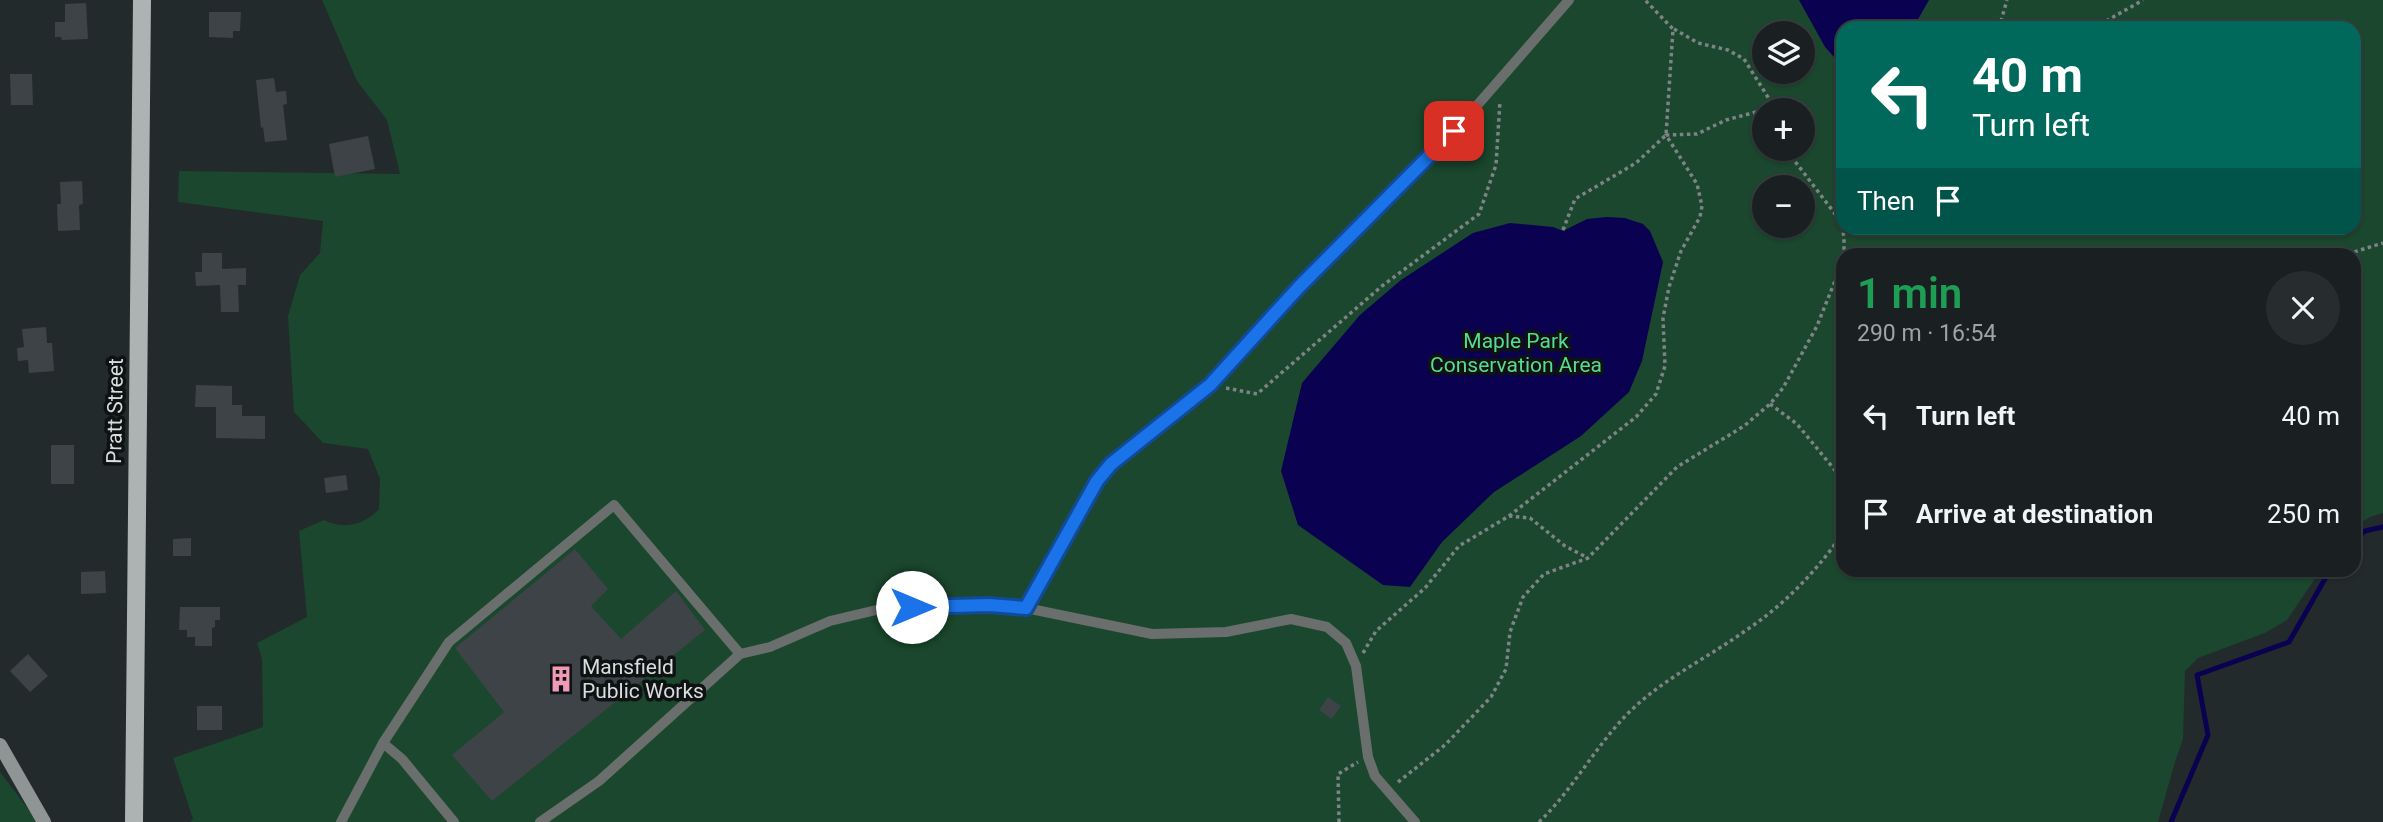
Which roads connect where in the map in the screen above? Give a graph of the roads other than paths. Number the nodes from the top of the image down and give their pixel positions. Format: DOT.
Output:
graph roads {
  1 [pos="142,0"];
  2 [pos="1570,0"];
  3 [pos="1026,608"];
  4 [pos="740,654"];
  5 [pos="383,743"];
  6 [pos="0,746"];
  7 [pos="44,822"];
  8 [pos="134,822"];
  9 [pos="341,822"];
  10 [pos="454,822"];
  11 [pos="540,822"];
  12 [pos="1415,822"];
  1 -- 8 [label="main road, Pratt Street"];
  2 -- 3 [label="lane"];
  3 -- 4 [label="lane"];
  3 -- 12 [label="lane"];
  4 -- 5 [label="lane"];
  4 -- 11 [label="lane"];
  5 -- 9 [label="lane"];
  5 -- 10 [label="lane"];
  6 -- 7 [label="main road"];
}
